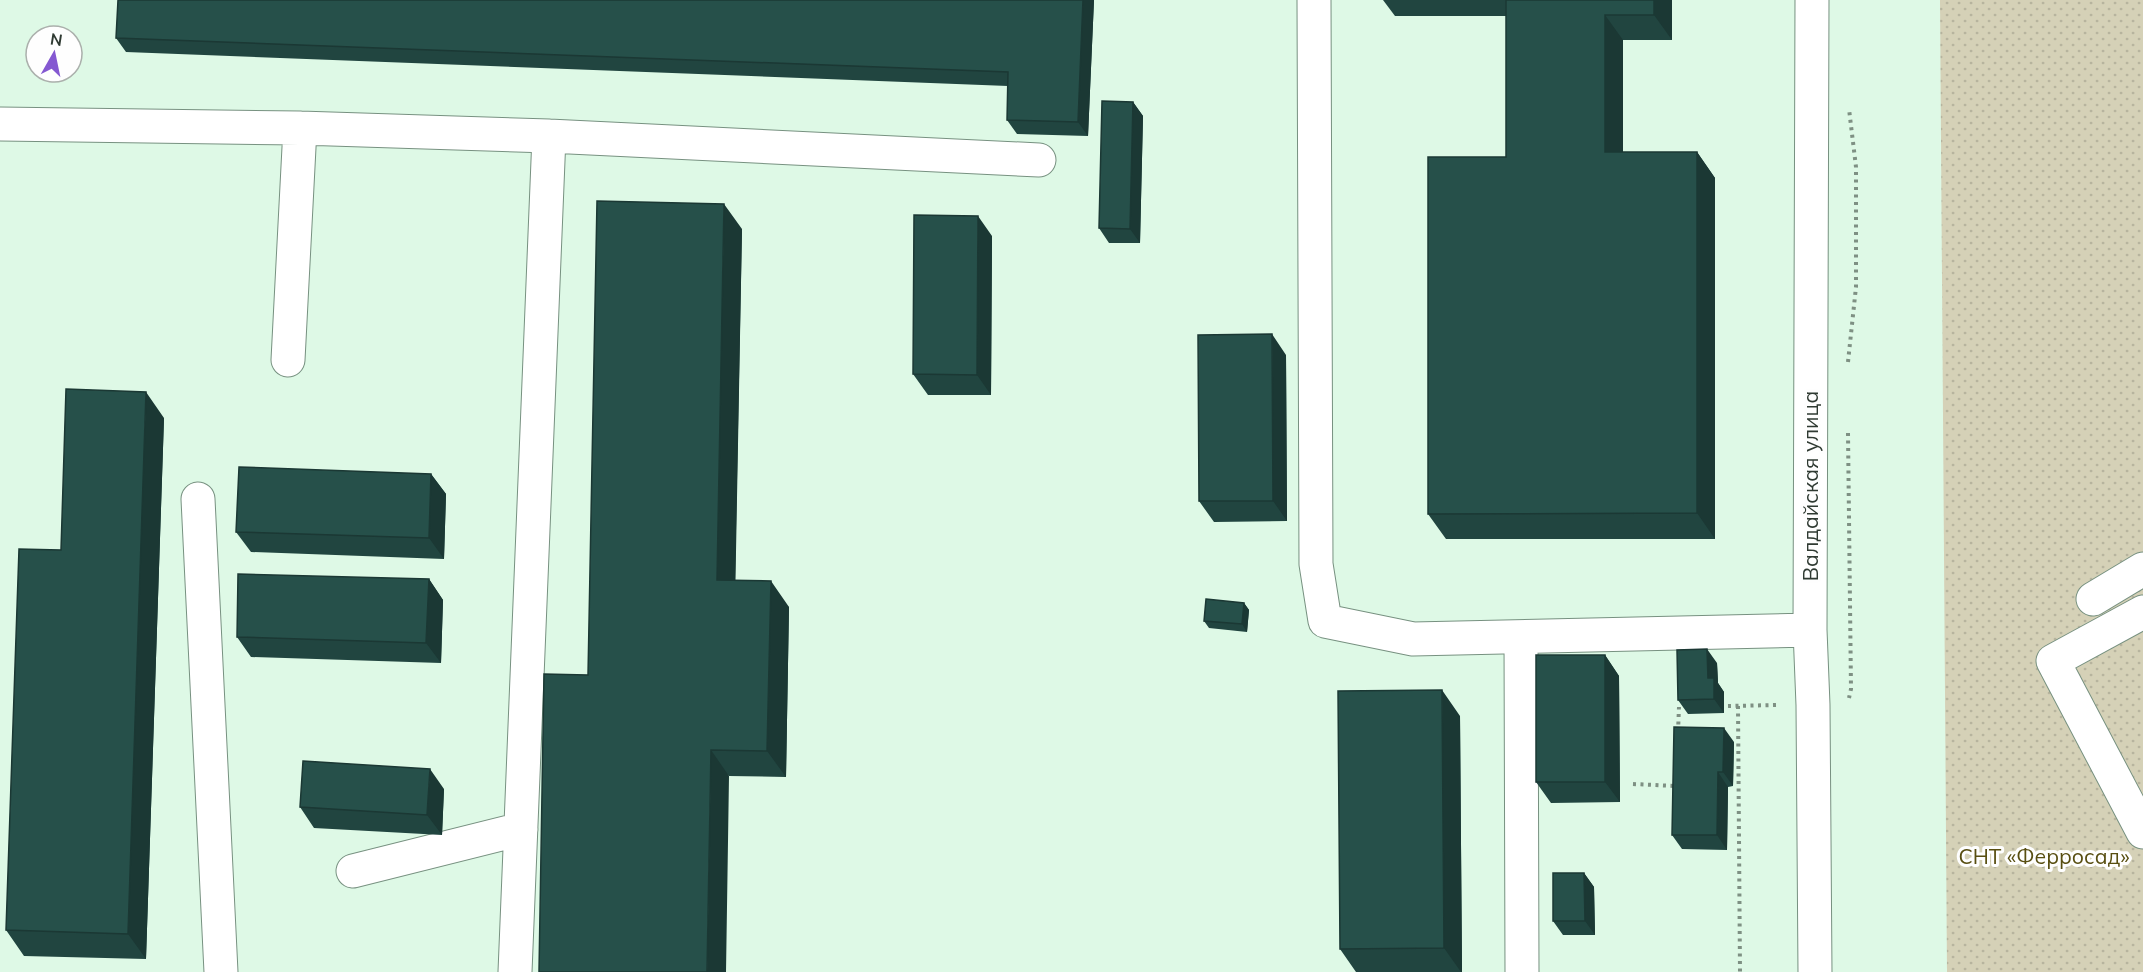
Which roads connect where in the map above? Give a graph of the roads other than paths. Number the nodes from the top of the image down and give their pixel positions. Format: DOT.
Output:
graph roads {
  1 [pos="1314,0"];
  2 [pos="1812,0"];
  3 [pos="0,124"];
  4 [pos="300,128"];
  5 [pos="549,136"];
  6 [pos="1039,160"];
  7 [pos="288,360"];
  8 [pos="198,499"];
  9 [pos="2143,569"];
  10 [pos="2093,599"];
  11 [pos="2143,612"];
  12 [pos="1810,630"];
  13 [pos="1521,637"];
  14 [pos="521,829"];
  15 [pos="2143,832"];
  16 [pos="353,871"];
  17 [pos="222,972"];
  18 [pos="515,972"];
  19 [pos="1522,972"];
  20 [pos="1815,972"];
  1 -- 13 [label="street"];
  2 -- 12 [label="street, Валдайская улица"];
  3 -- 4 [label="street"];
  4 -- 5 [label="street"];
  4 -- 7 [label="street"];
  5 -- 6 [label="street"];
  5 -- 14 [label="street"];
  8 -- 17 [label="street"];
  9 -- 10 [label="street"];
  11 -- 15 [label="street"];
  12 -- 13 [label="street"];
  12 -- 20 [label="street, Валдайская улица"];
  13 -- 19 [label="street"];
  14 -- 16 [label="street"];
  14 -- 18 [label="street"];
}
